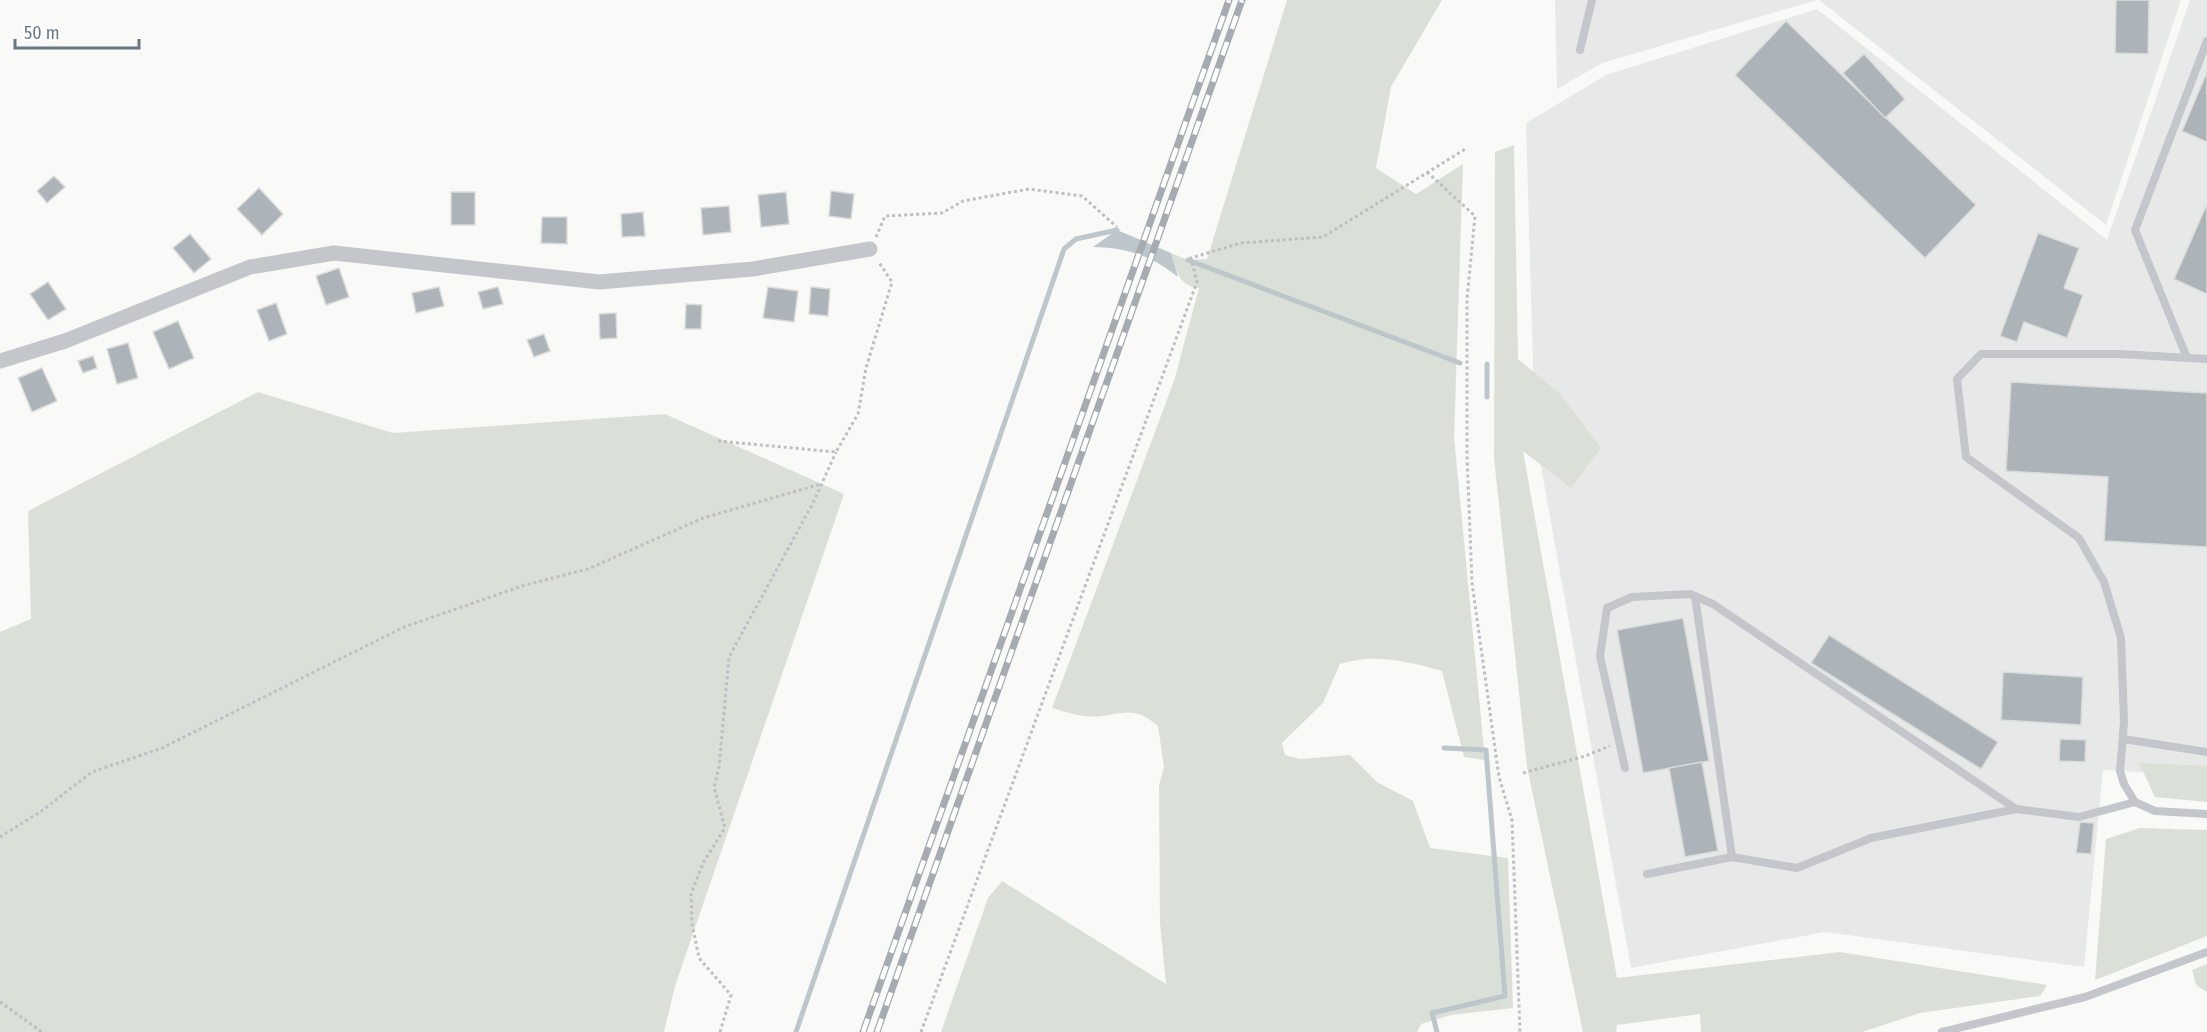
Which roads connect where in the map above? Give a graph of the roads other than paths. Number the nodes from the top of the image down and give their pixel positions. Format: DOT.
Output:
graph roads {
  1 [pos="1592,0"];
  2 [pos="2207,41"];
  3 [pos="1580,50"];
  4 [pos="870,249"];
  5 [pos="2187,358"];
  6 [pos="2207,359"];
  7 [pos="0,361"];
  8 [pos="1695,596"];
  9 [pos="2123,739"];
  10 [pos="2207,752"];
  11 [pos="1625,768"];
  12 [pos="2135,802"];
  13 [pos="2016,809"];
  14 [pos="2207,814"];
  15 [pos="1732,857"];
  16 [pos="1647,874"];
  17 [pos="2207,952"];
  18 [pos="1942,1032"];
  1 -- 3 [label="lane"];
  2 -- 5 [label="lane"];
  4 -- 7 [label="street"];
  5 -- 6 [label="lane"];
  5 -- 9 [label="lane"];
  8 -- 11 [label="lane"];
  8 -- 13 [label="lane"];
  8 -- 15 [label="lane"];
  9 -- 10 [label="lane"];
  9 -- 12 [label="lane"];
  12 -- 13 [label="lane"];
  12 -- 14 [label="lane"];
  13 -- 15 [label="lane"];
  15 -- 16 [label="lane"];
  17 -- 18 [label="lane"];
}
